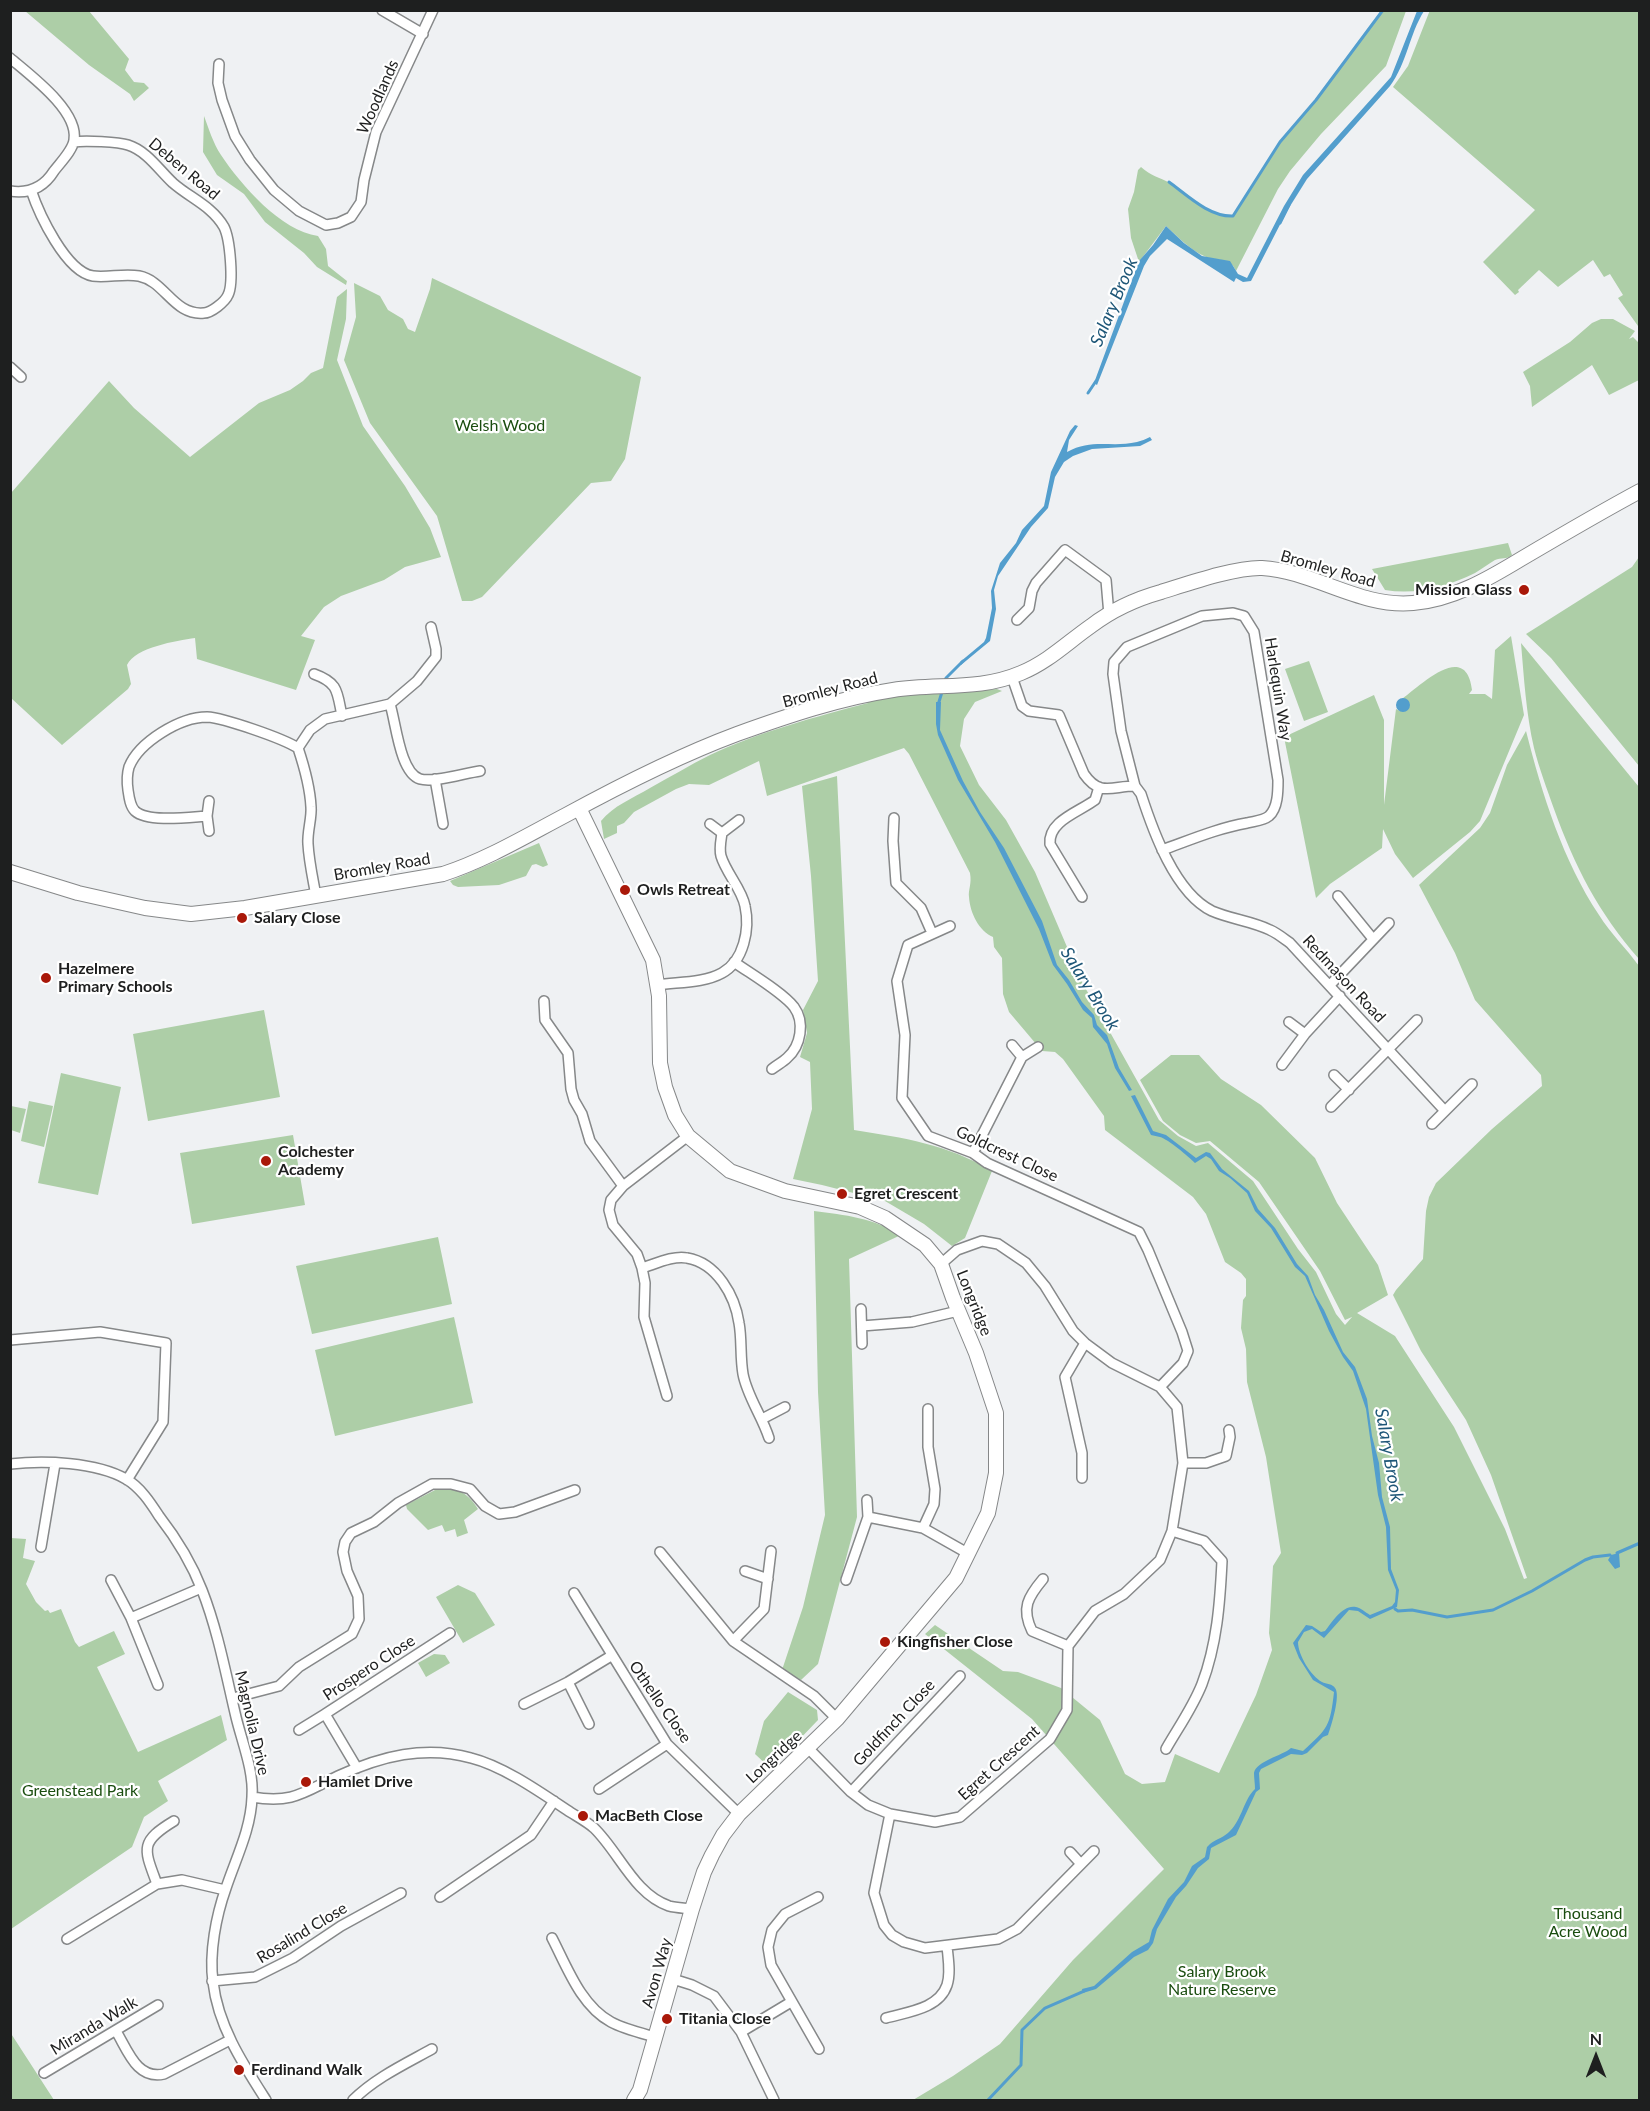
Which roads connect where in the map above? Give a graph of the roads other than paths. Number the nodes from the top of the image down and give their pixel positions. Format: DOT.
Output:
graph roads {
  1 [pos="382,10"];
  2 [pos="434,10"];
  3 [pos="423,34"];
  4 [pos="10,58"];
  5 [pos="219,64"];
  6 [pos="74,142"];
  7 [pos="31,190"];
  8 [pos="10,191"];
  9 [pos="10,368"];
  10 [pos="21,377"];
  11 [pos="1640,491"];
  12 [pos="1109,615"];
  13 [pos="1017,620"];
  14 [pos="431,627"];
  15 [pos="314,674"];
  16 [pos="1012,677"];
  17 [pos="390,704"];
  18 [pos="342,716"];
  19 [pos="298,748"];
  20 [pos="480,771"];
  21 [pos="435,779"];
  22 [pos="1135,786"];
  23 [pos="1098,787"];
  24 [pos="209,801"];
  25 [pos="579,808"];
  26 [pos="207,816"];
  27 [pos="894,818"];
  28 [pos="739,820"];
  29 [pos="443,824"];
  30 [pos="710,824"];
  31 [pos="209,831"];
  32 [pos="722,833"];
  33 [pos="1162,850"];
  34 [pos="10,872"];
  35 [pos="316,896"];
  36 [pos="1338,896"];
  37 [pos="1082,897"];
  38 [pos="1389,923"];
  39 [pos="950,926"];
  40 [pos="932,933"];
  41 [pos="1373,939"];
  42 [pos="734,962"];
  43 [pos="658,985"];
  44 [pos="1330,985"];
  45 [pos="1340,996"];
  46 [pos="544,1001"];
  47 [pos="1417,1020"];
  48 [pos="1288,1022"];
  49 [pos="1305,1034"];
  50 [pos="1012,1045"];
  51 [pos="1038,1047"];
  52 [pos="1389,1048"];
  53 [pos="1023,1057"];
  54 [pos="1282,1065"];
  55 [pos="772,1069"];
  56 [pos="1334,1075"];
  57 [pos="1472,1084"];
  58 [pos="1348,1090"];
  59 [pos="1331,1107"];
  60 [pos="1445,1111"];
  61 [pos="1432,1124"];
  62 [pos="688,1136"];
  63 [pos="973,1153"];
  64 [pos="623,1186"];
  65 [pos="941,1264"];
  66 [pos="642,1268"];
  67 [pos="861,1309"];
  68 [pos="958,1311"];
  69 [pos="862,1326"];
  70 [pos="10,1340"];
  71 [pos="1085,1343"];
  72 [pos="862,1344"];
  73 [pos="1160,1387"];
  74 [pos="667,1396"];
  75 [pos="785,1407"];
  76 [pos="928,1409"];
  77 [pos="762,1419"];
  78 [pos="1229,1430"];
  79 [pos="769,1438"];
  80 [pos="1183,1463"];
  81 [pos="10,1464"];
  82 [pos="55,1464"];
  83 [pos="1082,1478"];
  84 [pos="127,1480"];
  85 [pos="575,1490"];
  86 [pos="867,1500"];
  87 [pos="868,1517"];
  88 [pos="923,1528"];
  89 [pos="1172,1532"];
  90 [pos="41,1547"];
  91 [pos="771,1551"];
  92 [pos="660,1552"];
  93 [pos="969,1554"];
  94 [pos="745,1571"];
  95 [pos="768,1579"];
  96 [pos="1043,1579"];
  97 [pos="111,1580"];
  98 [pos="846,1580"];
  99 [pos="201,1588"];
  100 [pos="574,1593"];
  101 [pos="131,1618"];
  102 [pos="450,1633"];
  103 [pos="733,1641"];
  104 [pos="1068,1646"];
  105 [pos="611,1656"];
  106 [pos="960,1676"];
  107 [pos="568,1682"];
  108 [pos="158,1685"];
  109 [pos="233,1698"];
  110 [pos="524,1704"];
  111 [pos="325,1714"];
  112 [pos="837,1719"];
  113 [pos="589,1724"];
  114 [pos="299,1730"];
  115 [pos="668,1744"];
  116 [pos="808,1748"];
  117 [pos="1166,1749"];
  118 [pos="357,1768"];
  119 [pos="599,1789"];
  120 [pos="850,1791"];
  121 [pos="252,1797"];
  122 [pos="554,1801"];
  123 [pos="739,1814"];
  124 [pos="890,1814"];
  125 [pos="174,1821"];
  126 [pos="1094,1851"];
  127 [pos="1070,1852"];
  128 [pos="712,1855"];
  129 [pos="1081,1864"];
  130 [pos="157,1884"];
  131 [pos="225,1890"];
  132 [pos="401,1893"];
  133 [pos="441,1897"];
  134 [pos="818,1897"];
  135 [pos="692,1909"];
  136 [pos="67,1938"];
  137 [pos="552,1938"];
  138 [pos="947,1946"];
  139 [pos="673,1979"];
  140 [pos="212,1981"];
  141 [pos="791,2002"];
  142 [pos="158,2005"];
  143 [pos="886,2018"];
  144 [pos="116,2031"];
  145 [pos="741,2032"];
  146 [pos="655,2037"];
  147 [pos="230,2040"];
  148 [pos="432,2049"];
  149 [pos="819,2049"];
  150 [pos="44,2073"];
  151 [pos="266,2100"];
  152 [pos="353,2100"];
  153 [pos="634,2100"];
  154 [pos="774,2100"];
  1 -- 3 [label="street"];
  2 -- 3 [label="street, Woodlands"];
  3 -- 5 [label="street, Woodlands"];
  4 -- 6 [label="street"];
  6 -- 7 [label="street"];
  6 -- 7 [label="street, Deben Road"];
  7 -- 8 [label="street"];
  9 -- 10 [label="street"];
  11 -- 12 [label="street, Bromley Road"];
  12 -- 13 [label="street"];
  12 -- 16 [label="street, Bromley Road"];
  14 -- 17 [label="street"];
  15 -- 18 [label="street"];
  16 -- 23 [label="street"];
  16 -- 25 [label="street, Bromley Road"];
  17 -- 18 [label="street"];
  17 -- 21 [label="street"];
  18 -- 19 [label="street"];
  19 -- 26 [label="street"];
  19 -- 35 [label="street"];
  20 -- 21 [label="street"];
  21 -- 29 [label="street"];
  22 -- 23 [label="street"];
  22 -- 33 [label="street, Redmason Road"];
  22 -- 33 [label="street, Harlequin Way"];
  23 -- 37 [label="street"];
  24 -- 26 [label="street"];
  25 -- 35 [label="street, Bromley Road"];
  25 -- 43 [label="street, Longridge"];
  26 -- 31 [label="street"];
  27 -- 40 [label="street"];
  28 -- 32 [label="street"];
  30 -- 32 [label="street"];
  32 -- 42 [label="street"];
  33 -- 44 [label="street, Redmason Road"];
  34 -- 35 [label="street, Bromley Road"];
  36 -- 41 [label="street"];
  38 -- 41 [label="street"];
  39 -- 40 [label="street, Goldcrest Close"];
  40 -- 63 [label="street, Goldcrest Close"];
  41 -- 44 [label="street"];
  42 -- 43 [label="street"];
  42 -- 55 [label="street"];
  43 -- 62 [label="street, Longridge"];
  44 -- 45 [label="street, Redmason Road"];
  45 -- 49 [label="street"];
  45 -- 52 [label="street, Redmason Road"];
  46 -- 64 [label="street"];
  47 -- 52 [label="street"];
  48 -- 49 [label="street"];
  49 -- 54 [label="street"];
  50 -- 53 [label="street"];
  51 -- 53 [label="street"];
  52 -- 58 [label="street"];
  52 -- 60 [label="street, Redmason Road"];
  53 -- 63 [label="street"];
  56 -- 58 [label="street"];
  57 -- 60 [label="street"];
  58 -- 59 [label="street"];
  60 -- 61 [label="street"];
  62 -- 64 [label="street"];
  62 -- 65 [label="street, Longridge"];
  63 -- 73 [label="street, Goldcrest Close"];
  64 -- 66 [label="street"];
  65 -- 68 [label="street, Longridge"];
  65 -- 71 [label="street"];
  66 -- 74 [label="street"];
  66 -- 77 [label="street"];
  67 -- 69 [label="street"];
  68 -- 69 [label="street"];
  68 -- 93 [label="street, Longridge"];
  69 -- 72 [label="street"];
  70 -- 84 [label="street"];
  71 -- 73 [label="street"];
  71 -- 83 [label="street"];
  73 -- 80 [label="street"];
  75 -- 77 [label="street"];
  76 -- 88 [label="street"];
  77 -- 79 [label="street"];
  78 -- 80 [label="street"];
  80 -- 89 [label="street"];
  81 -- 82 [label="street, Magnolia Drive"];
  82 -- 84 [label="street, Magnolia Drive"];
  82 -- 90 [label="street"];
  84 -- 99 [label="street, Magnolia Drive"];
  85 -- 109 [label="street"];
  86 -- 87 [label="street"];
  87 -- 88 [label="street"];
  87 -- 98 [label="street"];
  88 -- 93 [label="street"];
  89 -- 104 [label="street"];
  89 -- 117 [label="street"];
  91 -- 95 [label="street"];
  92 -- 103 [label="street"];
  93 -- 112 [label="street, Longridge"];
  94 -- 95 [label="street"];
  95 -- 103 [label="street"];
  96 -- 104 [label="street"];
  97 -- 101 [label="street"];
  99 -- 101 [label="street"];
  99 -- 109 [label="street, Magnolia Drive"];
  100 -- 105 [label="street, Othello Close"];
  101 -- 108 [label="street"];
  102 -- 111 [label="street, Prospero Close"];
  103 -- 112 [label="street"];
  104 -- 124 [label="street, Egret Crescent"];
  105 -- 107 [label="street"];
  105 -- 115 [label="street, Othello Close"];
  106 -- 120 [label="street, Goldfinch Close"];
  107 -- 110 [label="street"];
  107 -- 113 [label="street"];
  109 -- 121 [label="street, Magnolia Drive"];
  111 -- 114 [label="street"];
  111 -- 118 [label="street, Prospero Close"];
  112 -- 116 [label="street, Longridge"];
  115 -- 119 [label="street"];
  115 -- 123 [label="street, Othello Close"];
  116 -- 120 [label="street, Egret Crescent"];
  116 -- 123 [label="street, Longridge"];
  118 -- 121 [label="street"];
  118 -- 122 [label="street"];
  120 -- 124 [label="street, Egret Crescent"];
  121 -- 131 [label="street, Magnolia Drive"];
  122 -- 133 [label="street"];
  122 -- 135 [label="street"];
  123 -- 128 [label="street, Longridge"];
  124 -- 138 [label="street"];
  125 -- 130 [label="street"];
  126 -- 129 [label="street"];
  127 -- 129 [label="street"];
  128 -- 135 [label="street, Avon Way"];
  129 -- 138 [label="street"];
  130 -- 131 [label="street"];
  130 -- 136 [label="street"];
  131 -- 140 [label="street, Magnolia Drive"];
  132 -- 140 [label="street, Rosalind Close"];
  134 -- 141 [label="street"];
  135 -- 139 [label="street, Avon Way"];
  137 -- 146 [label="street"];
  138 -- 143 [label="street"];
  139 -- 145 [label="street"];
  139 -- 146 [label="street, Avon Way"];
  140 -- 147 [label="street, Magnolia Drive"];
  141 -- 145 [label="street"];
  141 -- 149 [label="street"];
  142 -- 144 [label="street, Miranda Walk"];
  144 -- 147 [label="street"];
  144 -- 150 [label="street, Miranda Walk"];
  145 -- 154 [label="street"];
  146 -- 153 [label="street, Avon Way"];
  147 -- 151 [label="street, Magnolia Drive"];
  148 -- 152 [label="street"];
}
